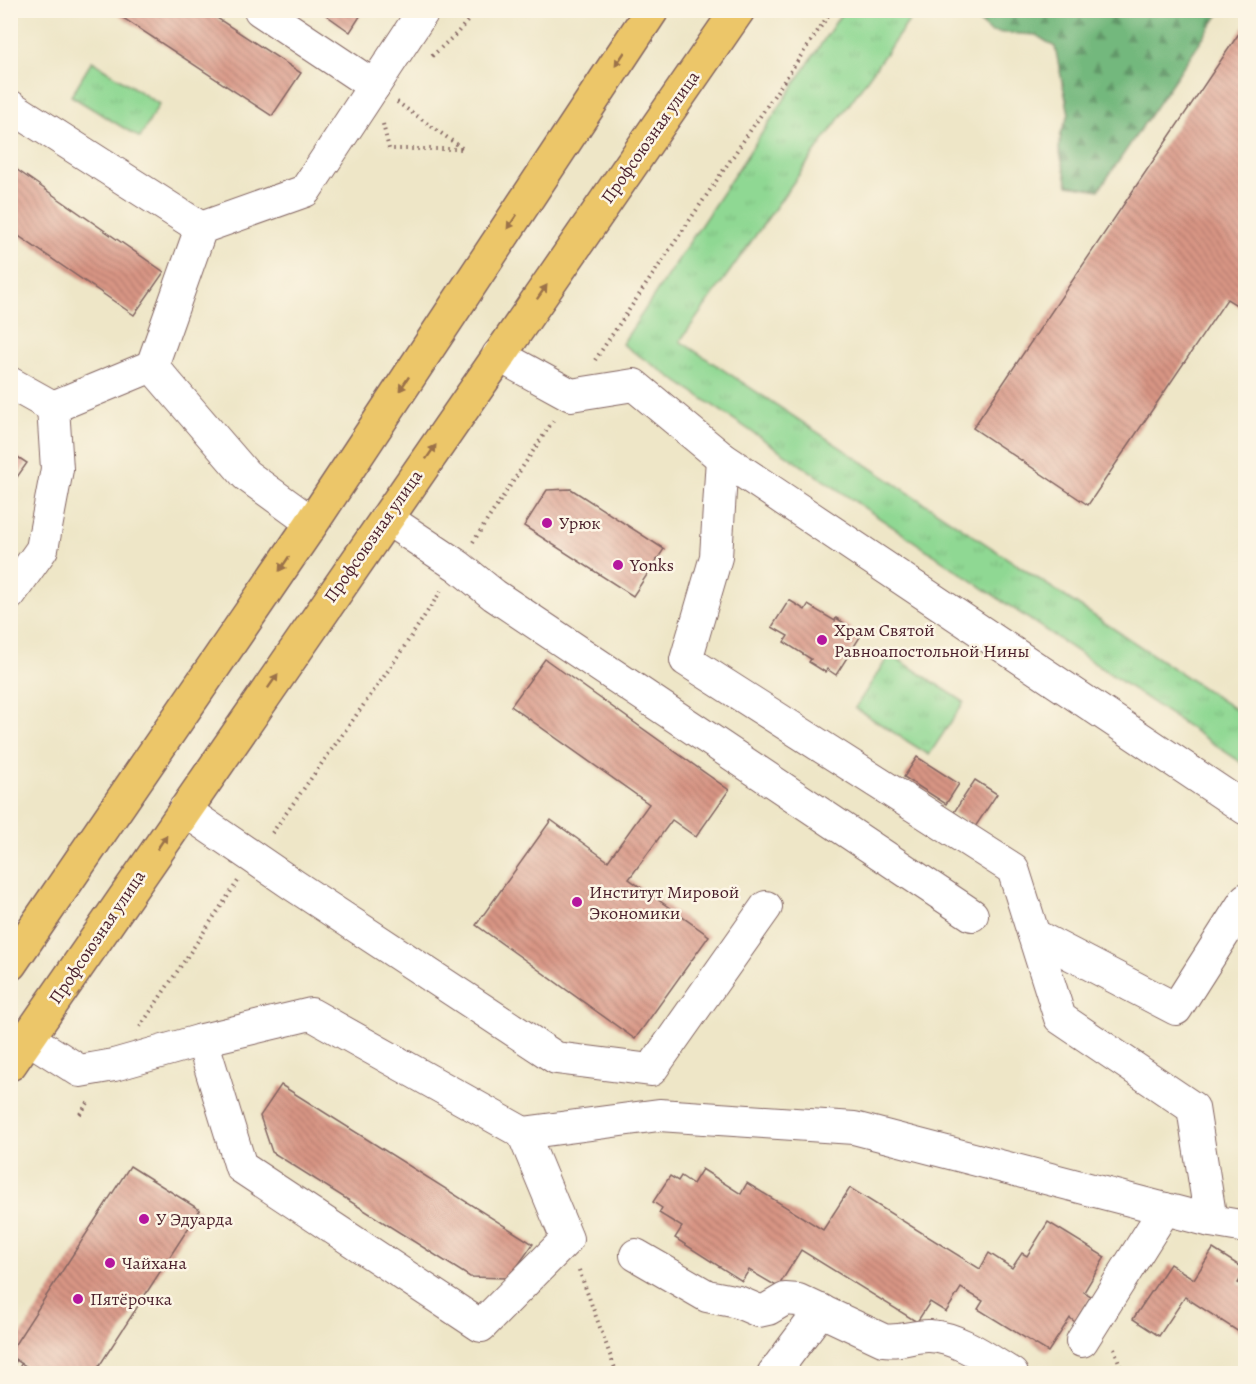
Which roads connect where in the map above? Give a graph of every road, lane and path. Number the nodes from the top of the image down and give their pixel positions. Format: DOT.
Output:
graph roads {
  1 [pos="424,10"];
  2 [pos="652,10"];
  3 [pos="738,10"];
  4 [pos="265,12"];
  5 [pos="374,86"];
  6 [pos="10,106"];
  7 [pos="201,228"];
  8 [pos="498,355"];
  9 [pos="152,366"];
  10 [pos="10,383"];
  11 [pos="53,407"];
  12 [pos="722,458"];
  13 [pos="386,518"];
  14 [pos="312,523"];
  15 [pos="10,594"];
  16 [pos="1245,809"];
  17 [pos="184,810"];
  18 [pos="1245,899"];
  19 [pos="766,907"];
  20 [pos="972,915"];
  21 [pos="1034,935"];
  22 [pos="10,964"];
  23 [pos="202,1040"];
  24 [pos="19,1051"];
  25 [pos="524,1133"];
  26 [pos="1165,1209"];
  27 [pos="1211,1221"];
  28 [pos="1245,1227"];
  29 [pos="567,1239"];
  30 [pos="636,1255"];
  31 [pos="821,1310"];
  32 [pos="1082,1341"];
  33 [pos="10,1358"];
  34 [pos="34,1374"];
  35 [pos="617,1374"];
  36 [pos="773,1374"];
  37 [pos="1012,1374"];
  1 -- 5 [label="lane"];
  2 -- 14 [label="main road, one-way"];
  8 -- 3 [label="main road, Профсоюзная улица, one-way"];
  4 -- 5 [label="lane"];
  5 -- 5 [label="path"];
  5 -- 7 [label="lane"];
  6 -- 7 [label="lane"];
  7 -- 9 [label="lane"];
  8 -- 12 [label="lane"];
  13 -- 8 [label="main road, Профсоюзная улица, one-way"];
  9 -- 11 [label="lane"];
  9 -- 14 [label="lane"];
  10 -- 11 [label="lane"];
  11 -- 15 [label="lane"];
  12 -- 16 [label="lane"];
  12 -- 21 [label="lane"];
  17 -- 13 [label="main road, Профсоюзная улица, one-way"];
  13 -- 20 [label="lane"];
  14 -- 22 [label="main road, one-way"];
  17 -- 19 [label="lane"];
  24 -- 17 [label="main road, Профсоюзная улица, one-way"];
  18 -- 21 [label="lane"];
  21 -- 27 [label="lane"];
  23 -- 24 [label="lane"];
  23 -- 25 [label="lane"];
  23 -- 29 [label="lane"];
  25 -- 26 [label="lane"];
  25 -- 29 [label="lane"];
  26 -- 27 [label="lane"];
  26 -- 32 [label="lane"];
  27 -- 28 [label="lane"];
  29 -- 35 [label="path"];
  30 -- 31 [label="lane"];
  31 -- 36 [label="lane"];
  31 -- 37 [label="lane"];
  33 -- 34 [label="path"];
}
